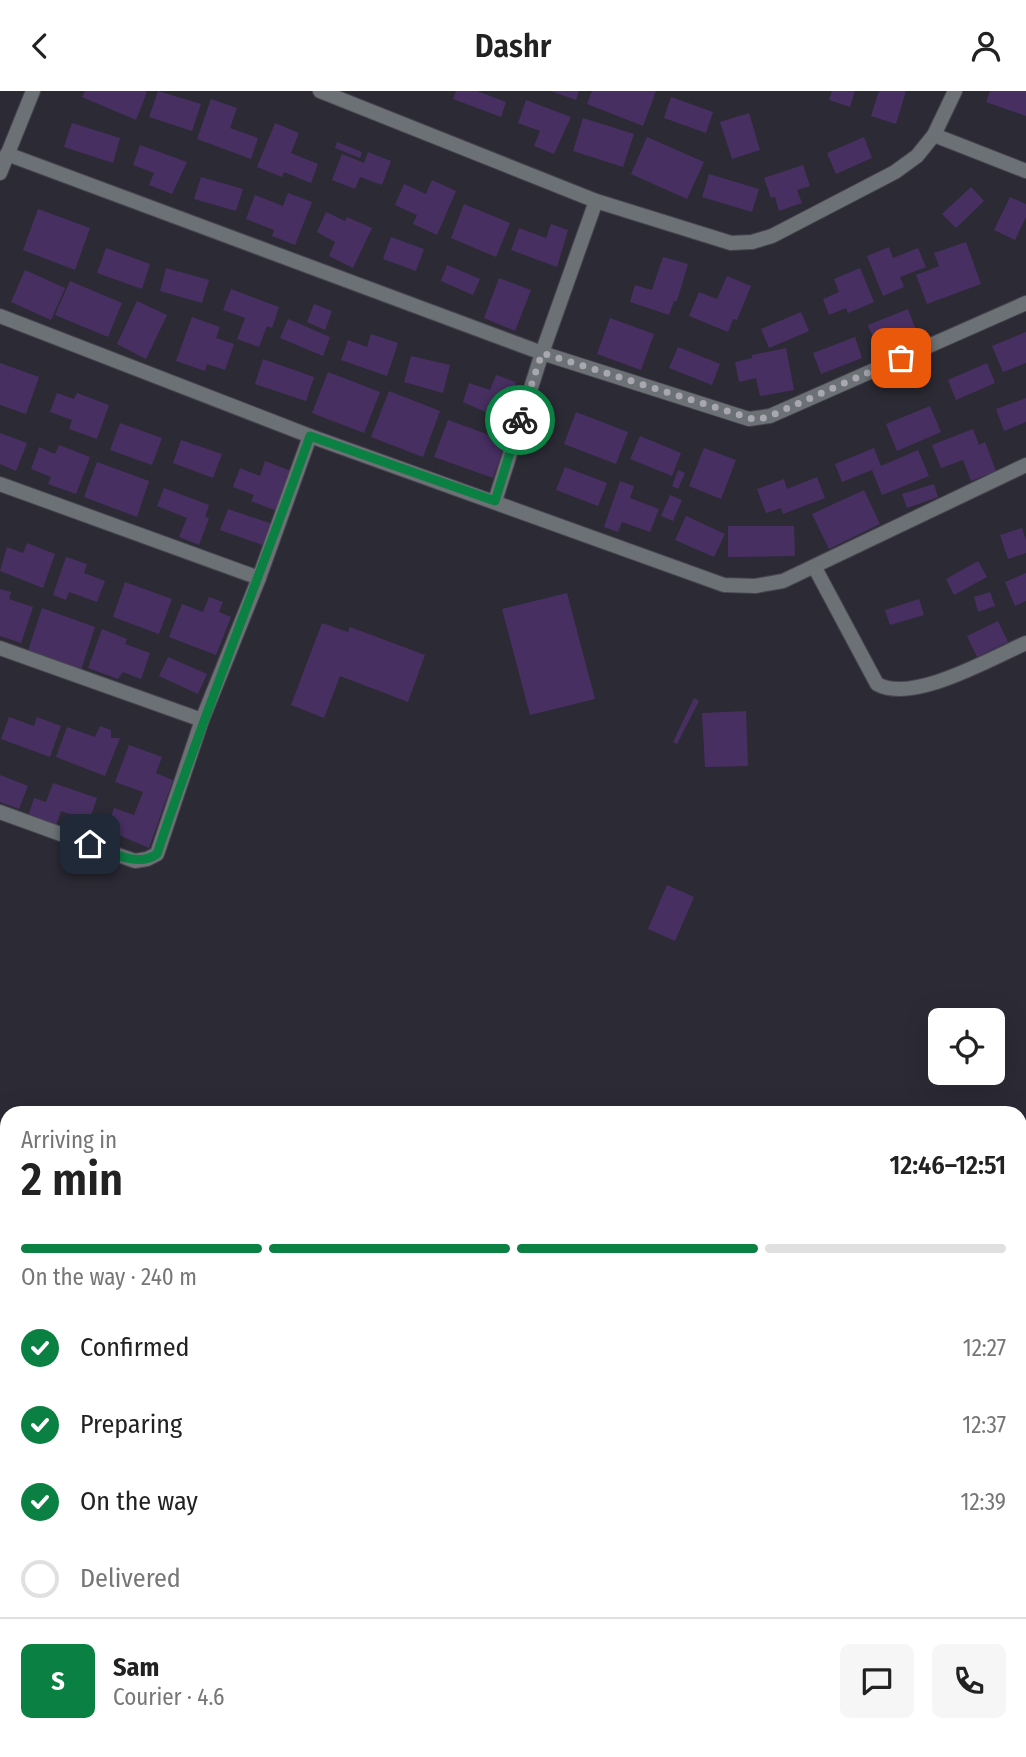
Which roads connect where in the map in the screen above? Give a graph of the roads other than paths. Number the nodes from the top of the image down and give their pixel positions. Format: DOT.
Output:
graph roads {
  1 [pos="33,91"];
  2 [pos="320,91"];
  3 [pos="955,91"];
  4 [pos="933,135"];
  5 [pos="7,153"];
  6 [pos="1026,171"];
  7 [pos="0,173"];
  8 [pos="596,201"];
  9 [pos="1026,303"];
  10 [pos="0,316"];
  11 [pos="542,353"];
  12 [pos="310,436"];
  13 [pos="1026,465"];
  14 [pos="0,484"];
  15 [pos="495,501"];
  16 [pos="814,568"];
  17 [pos="260,578"];
  18 [pos="1026,643"];
  19 [pos="0,648"];
  20 [pos="202,720"];
  21 [pos="0,812"];
  1 -- 5 [label="street"];
  2 -- 8 [label="street"];
  3 -- 4 [label="street"];
  4 -- 6 [label="street"];
  4 -- 8 [label="street"];
  5 -- 7 [label="street"];
  5 -- 11 [label="street"];
  8 -- 11 [label="street"];
  9 -- 11 [label="street"];
  10 -- 12 [label="street"];
  11 -- 15 [label="street"];
  12 -- 15 [label="street"];
  12 -- 17 [label="street"];
  13 -- 16 [label="street"];
  14 -- 17 [label="street"];
  15 -- 16 [label="street"];
  16 -- 18 [label="street"];
  17 -- 20 [label="street"];
  19 -- 20 [label="street"];
  20 -- 21 [label="street"];
}
